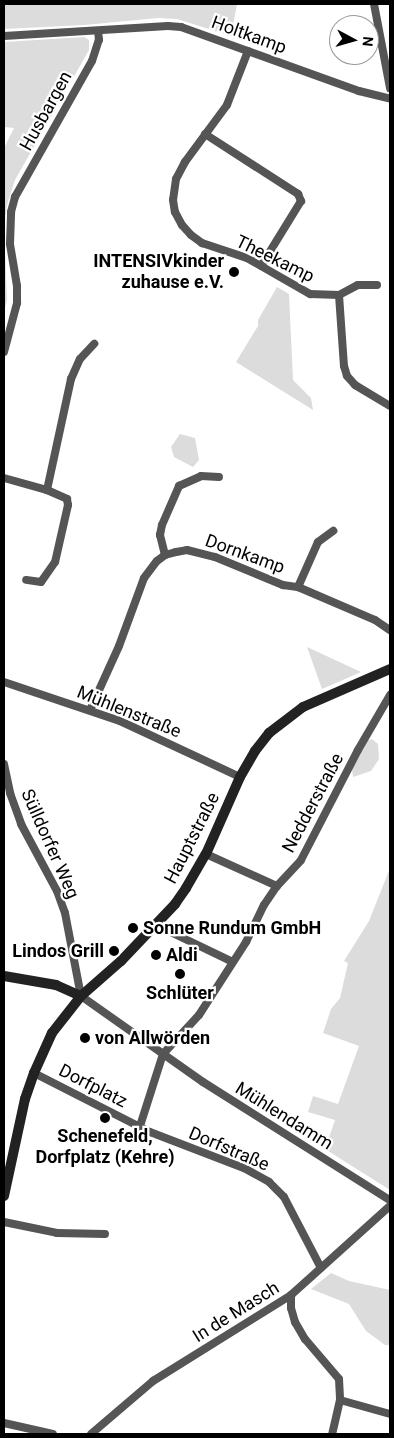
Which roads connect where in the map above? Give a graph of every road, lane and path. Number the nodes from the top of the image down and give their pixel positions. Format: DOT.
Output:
graph roads {
  1 [pos="374,4"];
  2 [pos="98,31"];
  3 [pos="4,36"];
  4 [pos="248,51"];
  5 [pos="390,88"];
  6 [pos="390,99"];
  7 [pos="205,134"];
  8 [pos="261,266"];
  9 [pos="377,285"];
  10 [pos="339,295"];
  11 [pos="94,344"];
  12 [pos="4,352"];
  13 [pos="390,406"];
  14 [pos="219,477"];
  15 [pos="4,478"];
  16 [pos="47,490"];
  17 [pos="333,531"];
  18 [pos="165,555"];
  19 [pos="26,580"];
  20 [pos="298,587"];
  21 [pos="390,630"];
  22 [pos="390,669"];
  23 [pos="4,682"];
  24 [pos="390,695"];
  25 [pos="90,710"];
  26 [pos="4,764"];
  27 [pos="240,777"];
  28 [pos="206,854"];
  29 [pos="277,886"];
  30 [pos="156,925"];
  31 [pos="233,962"];
  32 [pos="4,976"];
  33 [pos="81,996"];
  34 [pos="163,1054"];
  35 [pos="34,1073"];
  36 [pos="140,1126"];
  37 [pos="9,1156"];
  38 [pos="4,1196"];
  39 [pos="390,1200"];
  40 [pos="390,1206"];
  41 [pos="4,1222"];
  42 [pos="105,1234"];
  43 [pos="322,1268"];
  44 [pos="291,1295"];
  45 [pos="340,1400"];
  46 [pos="390,1414"];
  47 [pos="4,1422"];
  48 [pos="54,1434"];
  49 [pos="91,1434"];
  50 [pos="332,1434"];
  1 -- 5 [label="street"];
  2 -- 3 [label="street, Holtkamp"];
  2 -- 4 [label="street, Holtkamp"];
  2 -- 12 [label="street, Husbargen"];
  4 -- 6 [label="street, Holtkamp"];
  4 -- 7 [label="street, Theekamp"];
  7 -- 8 [label="street, Theekamp"];
  7 -- 8 [label="street"];
  8 -- 10 [label="street, Theekamp"];
  9 -- 10 [label="street, Theekamp"];
  10 -- 13 [label="street"];
  11 -- 16 [label="street"];
  14 -- 18 [label="street"];
  15 -- 16 [label="street"];
  16 -- 19 [label="street"];
  17 -- 20 [label="street"];
  18 -- 20 [label="street, Dornkamp"];
  18 -- 25 [label="street"];
  20 -- 21 [label="street, Dornkamp"];
  22 -- 27 [label="main road, Hauptstraße"];
  23 -- 25 [label="street, Mühlenstraße"];
  24 -- 29 [label="street, Nedderstraße"];
  25 -- 27 [label="street, Mühlenstraße"];
  26 -- 33 [label="street, Sülldorfer Weg"];
  27 -- 28 [label="main road, Hauptstraße"];
  28 -- 29 [label="street"];
  28 -- 30 [label="main road, Hauptstraße"];
  29 -- 31 [label="street, Nedderstraße"];
  30 -- 31 [label="street"];
  30 -- 33 [label="main road, Hauptstraße"];
  31 -- 34 [label="street, Nedderstraße"];
  32 -- 33 [label="main road"];
  33 -- 34 [label="street, Mühlendamm"];
  33 -- 35 [label="main road, Hauptstraße"];
  34 -- 36 [label="street, Nedderstraße"];
  34 -- 39 [label="street, Mühlendamm"];
  35 -- 36 [label="street, Dorfplatz"];
  35 -- 37 [label="main road, Hauptstraße"];
  36 -- 43 [label="street, Dorfstraße"];
  37 -- 38 [label="main road, Hauptstraße"];
  40 -- 43 [label="street, In de Masch"];
  41 -- 42 [label="street"];
  43 -- 44 [label="street, In de Masch"];
  44 -- 45 [label="street"];
  44 -- 49 [label="street, In de Masch"];
  45 -- 46 [label="street"];
  45 -- 50 [label="street"];
  47 -- 48 [label="street"];
}
